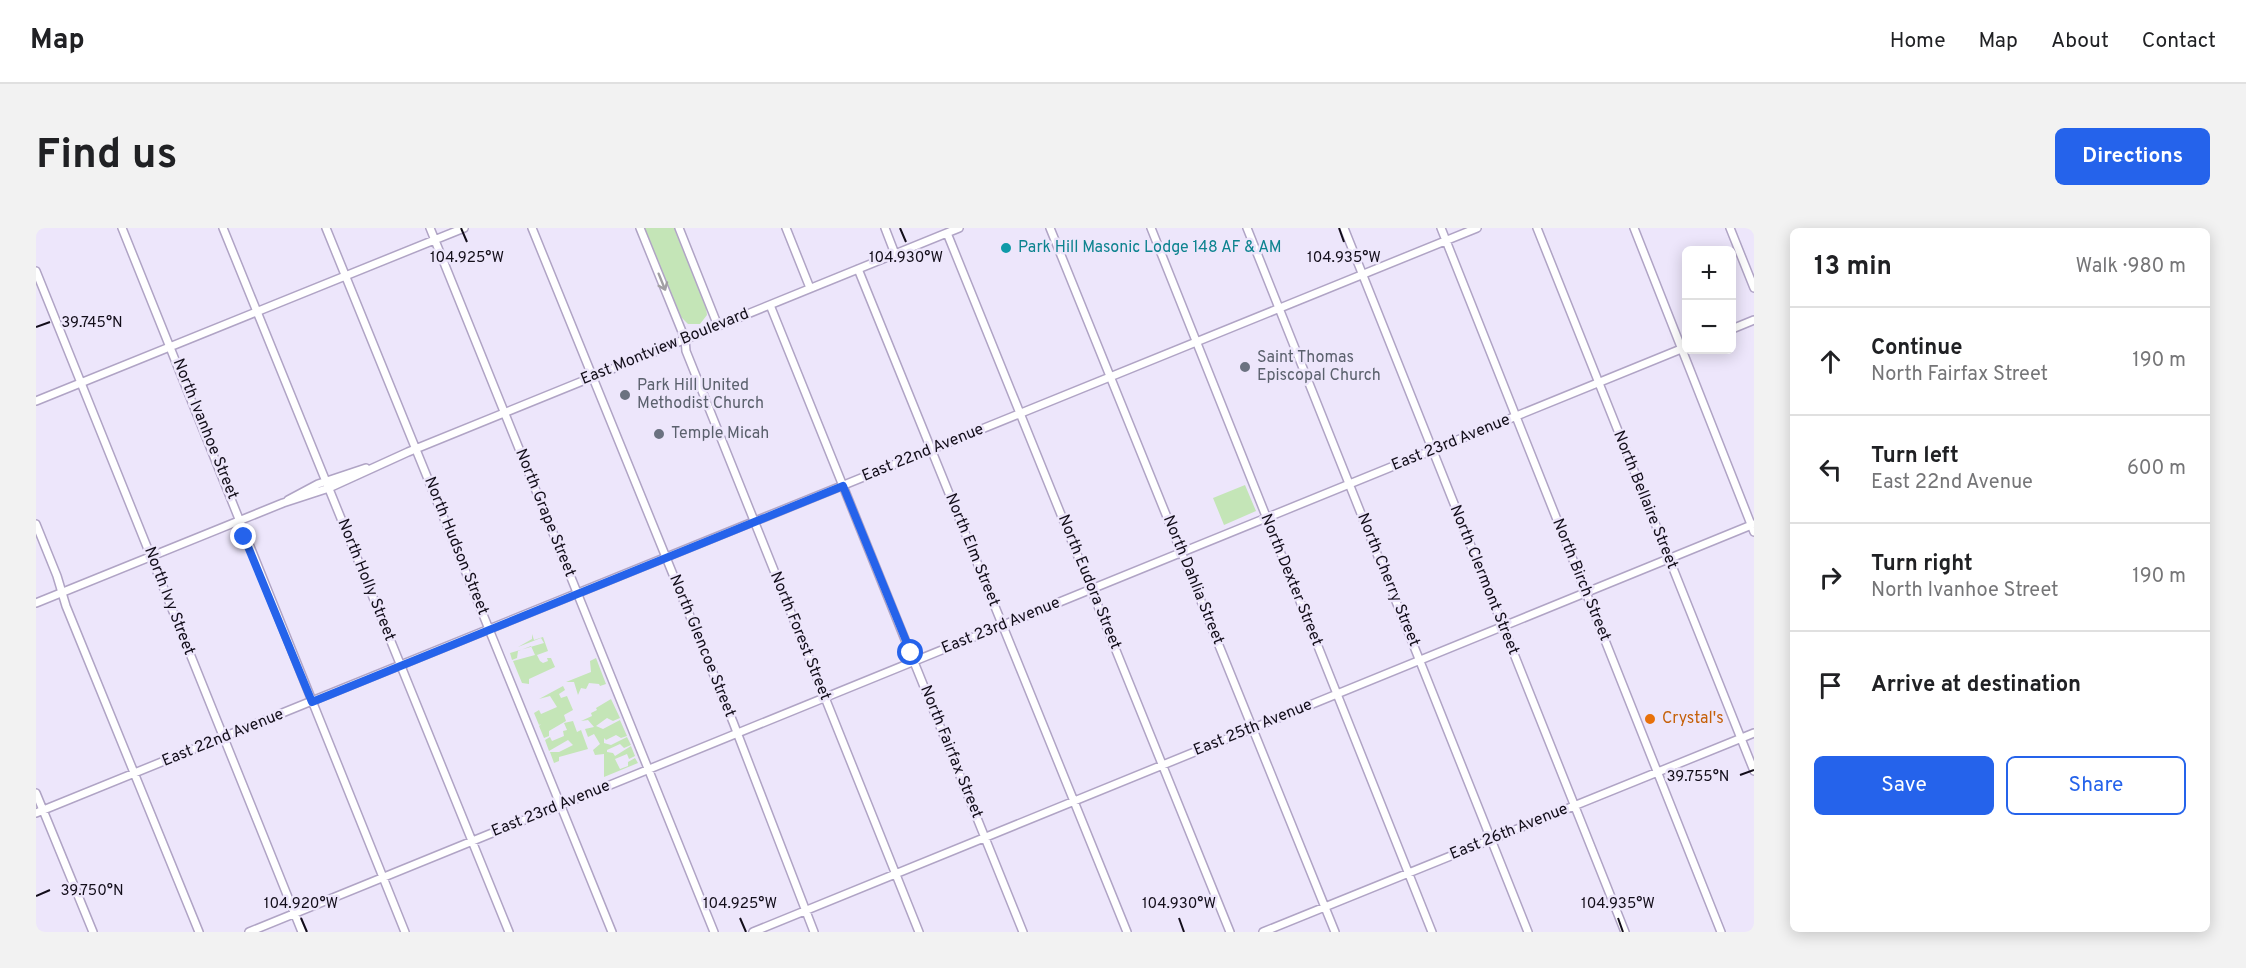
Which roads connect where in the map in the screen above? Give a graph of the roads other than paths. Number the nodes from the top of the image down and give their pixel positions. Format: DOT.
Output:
graph roads {
  1 [pos="122,228"];
  2 [pos="223,228"];
  3 [pos="326,228"];
  4 [pos="429,228"];
  5 [pos="464,228"];
  6 [pos="532,228"];
  7 [pos="640,228"];
  8 [pos="679,228"];
  9 [pos="786,228"];
  10 [pos="885,228"];
  11 [pos="959,228"];
  12 [pos="1050,228"];
  13 [pos="1151,228"];
  14 [pos="1247,228"];
  15 [pos="1344,228"];
  16 [pos="1441,228"];
  17 [pos="1477,228"];
  18 [pos="1537,228"];
  19 [pos="1634,228"];
  20 [pos="1730,228"];
  21 [pos="947,233"];
  22 [pos="434,240"];
  23 [pos="1446,241"];
  24 [pos="896,254"];
  25 [pos="858,269"];
  26 [pos="36,271"];
  27 [pos="1363,275"];
  28 [pos="346,276"];
  29 [pos="810,288"];
  30 [pos="1754,288"];
  31 [pos="770,305"];
  32 [pos="1280,309"];
  33 [pos="257,311"];
  34 [pos="1754,320"];
  35 [pos="718,326"];
  36 [pos="1736,327"];
  37 [pos="685,339"];
  38 [pos="1196,342"];
  39 [pos="1682,343"];
  40 [pos="171,346"];
  41 [pos="1682,349"];
  42 [pos="1686,354"];
  43 [pos="593,376"];
  44 [pos="1111,377"];
  45 [pos="81,382"];
  46 [pos="1599,383"];
  47 [pos="36,400"];
  48 [pos="504,412"];
  49 [pos="1020,414"];
  50 [pos="1516,417"];
  51 [pos="416,448"];
  52 [pos="931,450"];
  53 [pos="1433,451"];
  54 [pos="327,485"];
  55 [pos="1350,485"];
  56 [pos="843,486"];
  57 [pos="1267,518"];
  58 [pos="240,520"];
  59 [pos="754,522"];
  60 [pos="36,524"];
  61 [pos="1753,527"];
  62 [pos="1182,553"];
  63 [pos="151,556"];
  64 [pos="666,558"];
  65 [pos="1668,559"];
  66 [pos="1092,590"];
  67 [pos="62,592"];
  68 [pos="578,593"];
  69 [pos="1585,593"];
  70 [pos="36,603"];
  71 [pos="1003,625"];
  72 [pos="1503,626"];
  73 [pos="490,629"];
  74 [pos="1420,660"];
  75 [pos="915,662"];
  76 [pos="400,666"];
  77 [pos="1337,694"];
  78 [pos="826,698"];
  79 [pos="312,702"];
  80 [pos="1252,729"];
  81 [pos="1754,733"];
  82 [pos="737,734"];
  83 [pos="223,738"];
  84 [pos="1741,738"];
  85 [pos="1162,765"];
  86 [pos="649,770"];
  87 [pos="1754,771"];
  88 [pos="1658,772"];
  89 [pos="134,774"];
  90 [pos="36,793"];
  91 [pos="1075,801"];
  92 [pos="561,805"];
  93 [pos="1574,806"];
  94 [pos="40,812"];
  95 [pos="984,838"];
  96 [pos="1491,840"];
  97 [pos="472,841"];
  98 [pos="1409,873"];
  99 [pos="895,874"];
  100 [pos="383,878"];
  101 [pos="1324,907"];
  102 [pos="805,911"];
  103 [pos="295,914"];
  104 [pos="93,932"];
  105 [pos="199,932"];
  106 [pos="249,932"];
  107 [pos="302,932"];
  108 [pos="405,932"];
  109 [pos="509,932"];
  110 [pos="612,932"];
  111 [pos="714,932"];
  112 [pos="753,932"];
  113 [pos="814,932"];
  114 [pos="919,932"];
  115 [pos="1023,932"];
  116 [pos="1127,932"];
  117 [pos="1230,932"];
  118 [pos="1263,932"];
  119 [pos="1335,932"];
  120 [pos="1432,932"];
  121 [pos="1528,932"];
  122 [pos="1624,932"];
  123 [pos="1721,932"];
  1 -- 40 [label="street, North Ivanhoe Street"];
  2 -- 33 [label="street, North Holly Street"];
  3 -- 28 [label="street, North Hudson Street"];
  4 -- 22 [label="street, North Grape Street"];
  5 -- 22 [label="street"];
  6 -- 43 [label="street, North Glencoe Street"];
  7 -- 37 [label="street, North Forest Street, one-way"];
  8 -- 35 [label="street"];
  9 -- 29 [label="street"];
  10 -- 24 [label="street"];
  11 -- 21 [label="street, East Montview Boulevard"];
  12 -- 44 [label="street, North Dahlia Street"];
  13 -- 38 [label="street, North Dexter Street"];
  14 -- 32 [label="street, North Cherry Street"];
  15 -- 27 [label="street, North Clermont Street"];
  16 -- 23 [label="street, North Birch Street"];
  17 -- 23 [label="street, East 22nd Avenue"];
  18 -- 46 [label="street, North Bellaire Street"];
  19 -- 39 [label="street"];
  20 -- 30 [label="street"];
  21 -- 24 [label="street, East Montview Boulevard"];
  21 -- 49 [label="street, North Eudora Street"];
  22 -- 28 [label="street"];
  22 -- 48 [label="street, North Grape Street"];
  23 -- 27 [label="street, East 22nd Avenue"];
  23 -- 50 [label="street, North Birch Street"];
  24 -- 25 [label="street, East Montview Boulevard"];
  25 -- 29 [label="street, East Montview Boulevard"];
  25 -- 52 [label="street, North Elm Street"];
  26 -- 45 [label="street, North Ivy Street"];
  27 -- 32 [label="street, East 22nd Avenue"];
  27 -- 53 [label="street, North Clermont Street"];
  28 -- 33 [label="street"];
  28 -- 51 [label="street, North Hudson Street"];
  29 -- 31 [label="street, East Montview Boulevard"];
  31 -- 35 [label="street, East Montview Boulevard"];
  31 -- 56 [label="street, North Fairfax Street"];
  32 -- 38 [label="street, East 22nd Avenue"];
  32 -- 55 [label="street, North Cherry Street"];
  33 -- 40 [label="street"];
  33 -- 54 [label="street, North Holly Street"];
  34 -- 36 [label="street"];
  35 -- 37 [label="street, East Montview Boulevard"];
  37 -- 43 [label="street, East Montview Boulevard"];
  37 -- 59 [label="street, North Forest Street"];
  38 -- 44 [label="street, East 22nd Avenue"];
  38 -- 57 [label="street, North Dexter Street"];
  40 -- 45 [label="street"];
  40 -- 58 [label="street, North Ivanhoe Street"];
  41 -- 46 [label="street, East 23rd Avenue"];
  42 -- 61 [label="street"];
  43 -- 48 [label="street, East Montview Boulevard"];
  43 -- 64 [label="street, North Glencoe Street"];
  44 -- 49 [label="street, East 22nd Avenue"];
  44 -- 62 [label="street, North Dahlia Street"];
  45 -- 47 [label="street"];
  45 -- 63 [label="street, North Ivy Street"];
  46 -- 50 [label="street, East 23rd Avenue"];
  46 -- 65 [label="street, North Bellaire Street"];
  48 -- 51 [label="street, East Montview Boulevard"];
  48 -- 68 [label="street, North Grape Street"];
  49 -- 52 [label="street, East 22nd Avenue"];
  49 -- 66 [label="street, North Eudora Street"];
  50 -- 53 [label="street, East 23rd Avenue"];
  50 -- 69 [label="street, North Birch Street"];
  51 -- 54 [label="street, East Montview Boulevard"];
  51 -- 73 [label="street, North Hudson Street"];
  52 -- 56 [label="street, East 22nd Avenue"];
  52 -- 71 [label="street, North Elm Street"];
  53 -- 55 [label="street, East 23rd Avenue"];
  53 -- 72 [label="street, North Clermont Street"];
  54 -- 58 [label="street, East Montview Boulevard"];
  54 -- 76 [label="street, North Holly Street"];
  55 -- 57 [label="street, East 23rd Avenue"];
  55 -- 74 [label="street, North Cherry Street"];
  56 -- 59 [label="street, East 22nd Avenue"];
  56 -- 75 [label="street, North Fairfax Street"];
  57 -- 62 [label="street, East 23rd Avenue"];
  57 -- 77 [label="street, North Dexter Street"];
  58 -- 63 [label="street, East Montview Boulevard"];
  58 -- 79 [label="street, North Ivanhoe Street"];
  59 -- 64 [label="street, East 22nd Avenue"];
  59 -- 78 [label="street, North Forest Street"];
  60 -- 67 [label="street"];
  61 -- 65 [label="street, East 25th Avenue"];
  62 -- 66 [label="street, East 23rd Avenue"];
  62 -- 80 [label="street, North Dahlia Street"];
  63 -- 67 [label="street, East Montview Boulevard"];
  63 -- 83 [label="street, North Ivy Street"];
  64 -- 68 [label="street, East 22nd Avenue"];
  64 -- 82 [label="street, North Glencoe Street"];
  65 -- 69 [label="street, East 25th Avenue"];
  65 -- 84 [label="street, North Bellaire Street"];
  66 -- 71 [label="street, East 23rd Avenue"];
  66 -- 85 [label="street, North Eudora Street"];
  67 -- 70 [label="street, East Montview Boulevard"];
  67 -- 89 [label="street"];
  68 -- 73 [label="street, East 22nd Avenue"];
  68 -- 86 [label="street, North Grape Street"];
  69 -- 72 [label="street, East 25th Avenue"];
  69 -- 88 [label="street, North Birch Street"];
  71 -- 75 [label="street, East 23rd Avenue"];
  71 -- 91 [label="street, North Elm Street"];
  72 -- 74 [label="street, East 25th Avenue"];
  72 -- 93 [label="street, North Clermont Street"];
  73 -- 76 [label="street, East 22nd Avenue"];
  73 -- 92 [label="street, North Hudson Street"];
  74 -- 77 [label="street, East 25th Avenue"];
  74 -- 96 [label="street, North Cherry Street"];
  75 -- 78 [label="street, East 23rd Avenue"];
  75 -- 95 [label="street, North Fairfax Street"];
  76 -- 79 [label="street, East 22nd Avenue"];
  76 -- 97 [label="street, North Holly Street"];
  77 -- 80 [label="street, East 25th Avenue"];
  77 -- 98 [label="street, North Dexter Street"];
  78 -- 82 [label="street, East 23rd Avenue"];
  78 -- 99 [label="street, North Forest Street"];
  79 -- 83 [label="street, East 22nd Avenue"];
  79 -- 100 [label="street, North Ivanhoe Street"];
  80 -- 85 [label="street, East 25th Avenue"];
  80 -- 101 [label="street, North Dahlia Street"];
  81 -- 84 [label="street, East 26th Avenue"];
  82 -- 86 [label="street, East 23rd Avenue"];
  82 -- 102 [label="street, North Glencoe Street"];
  83 -- 89 [label="street, East 22nd Avenue"];
  83 -- 103 [label="street, North Ivy Street"];
  84 -- 87 [label="street, North Bellaire Street"];
  84 -- 88 [label="street, East 26th Avenue"];
  85 -- 91 [label="street, East 25th Avenue"];
  85 -- 117 [label="street, North Eudora Street"];
  86 -- 92 [label="street, East 23rd Avenue"];
  86 -- 111 [label="street, North Grape Street"];
  88 -- 93 [label="street, East 26th Avenue"];
  88 -- 123 [label="street, North Birch Street"];
  89 -- 94 [label="street, East 22nd Avenue"];
  89 -- 105 [label="street"];
  90 -- 94 [label="street"];
  91 -- 95 [label="street, East 25th Avenue"];
  91 -- 116 [label="street, North Elm Street"];
  92 -- 97 [label="street, East 23rd Avenue"];
  92 -- 110 [label="street, North Hudson Street"];
  93 -- 96 [label="street, East 26th Avenue"];
  93 -- 122 [label="street, North Clermont Street"];
  94 -- 104 [label="street"];
  95 -- 99 [label="street, East 25th Avenue"];
  95 -- 115 [label="street, North Fairfax Street"];
  96 -- 98 [label="street, East 26th Avenue"];
  96 -- 121 [label="street, North Cherry Street"];
  97 -- 100 [label="street, East 23rd Avenue"];
  97 -- 109 [label="street, North Holly Street"];
  98 -- 101 [label="street, East 26th Avenue"];
  98 -- 120 [label="street, North Dexter Street"];
  99 -- 102 [label="street, East 25th Avenue"];
  99 -- 114 [label="street, North Forest Street"];
  100 -- 103 [label="street, East 23rd Avenue"];
  100 -- 108 [label="street, North Ivanhoe Street"];
  101 -- 118 [label="street, East 26th Avenue"];
  101 -- 119 [label="street, North Dahlia Street"];
  102 -- 112 [label="street, East 25th Avenue"];
  102 -- 113 [label="street, North Glencoe Street"];
  103 -- 106 [label="street, East 23rd Avenue"];
  103 -- 107 [label="street, North Ivy Street"];
}
